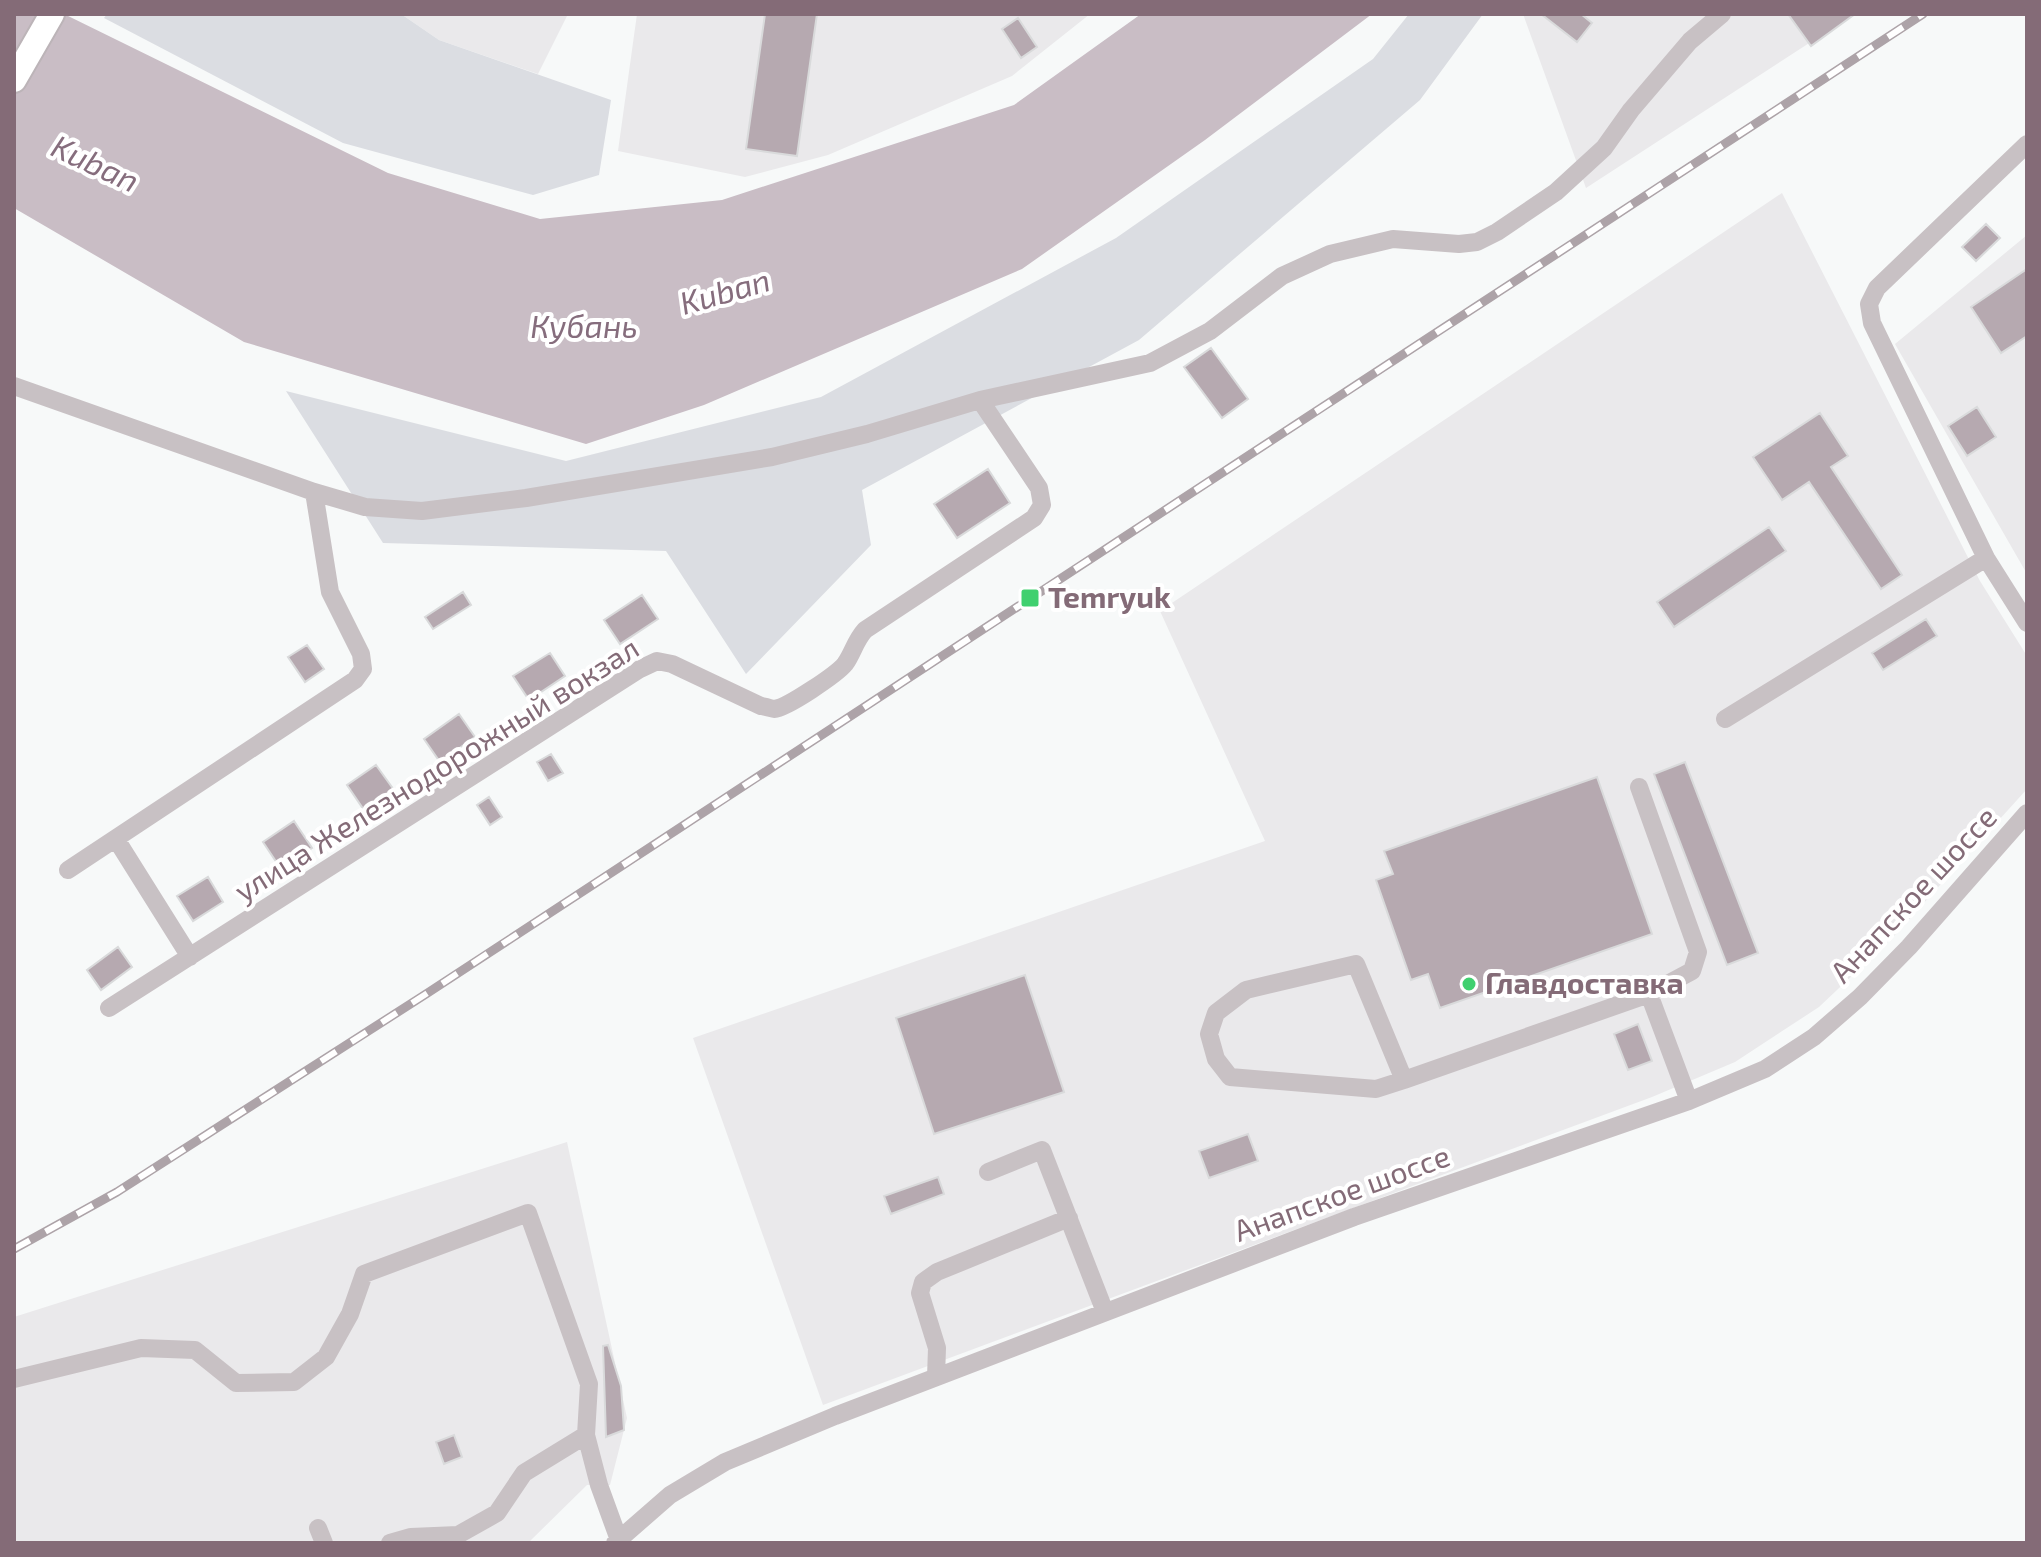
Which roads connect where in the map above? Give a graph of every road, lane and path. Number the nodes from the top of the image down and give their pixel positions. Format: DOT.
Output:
graph roads {
  1 [pos="52,14"];
  2 [pos="1722,14"];
  3 [pos="14,80"];
  4 [pos="2027,144"];
  5 [pos="14,386"];
  6 [pos="980,400"];
  7 [pos="314,492"];
  8 [pos="1986,558"];
  9 [pos="2027,623"];
  10 [pos="1725,719"];
  11 [pos="1639,787"];
  12 [pos="2027,813"];
  13 [pos="116,839"];
  14 [pos="68,870"];
  15 [pos="190,957"];
  16 [pos="1649,994"];
  17 [pos="109,1008"];
  18 [pos="1404,1080"];
  19 [pos="1689,1101"];
  20 [pos="988,1172"];
  21 [pos="1069,1218"];
  22 [pos="1105,1312"];
  23 [pos="936,1377"];
  24 [pos="14,1379"];
  25 [pos="586,1435"];
  26 [pos="617,1542"];
  27 [pos="390,1543"];
  1 -- 3 [label="main road"];
  2 -- 6 [label="street"];
  4 -- 8 [label="street"];
  5 -- 7 [label="street"];
  6 -- 7 [label="street"];
  6 -- 15 [label="street, улица Железнодорожный вокзал"];
  7 -- 13 [label="street"];
  8 -- 9 [label="street"];
  8 -- 10 [label="street"];
  11 -- 16 [label="street"];
  12 -- 19 [label="street, Анапское шоссе"];
  13 -- 14 [label="street"];
  13 -- 15 [label="street"];
  15 -- 17 [label="street, улица Железнодорожный вокзал"];
  16 -- 18 [label="street"];
  16 -- 19 [label="street"];
  18 -- 18 [label="street"];
  19 -- 22 [label="street, Анапское шоссе"];
  20 -- 21 [label="street"];
  21 -- 22 [label="street"];
  21 -- 23 [label="street"];
  22 -- 23 [label="street, Анапское шоссе"];
  23 -- 26 [label="street, Анапское шоссе"];
  24 -- 25 [label="street"];
  25 -- 26 [label="street"];
  25 -- 27 [label="street"];
}
